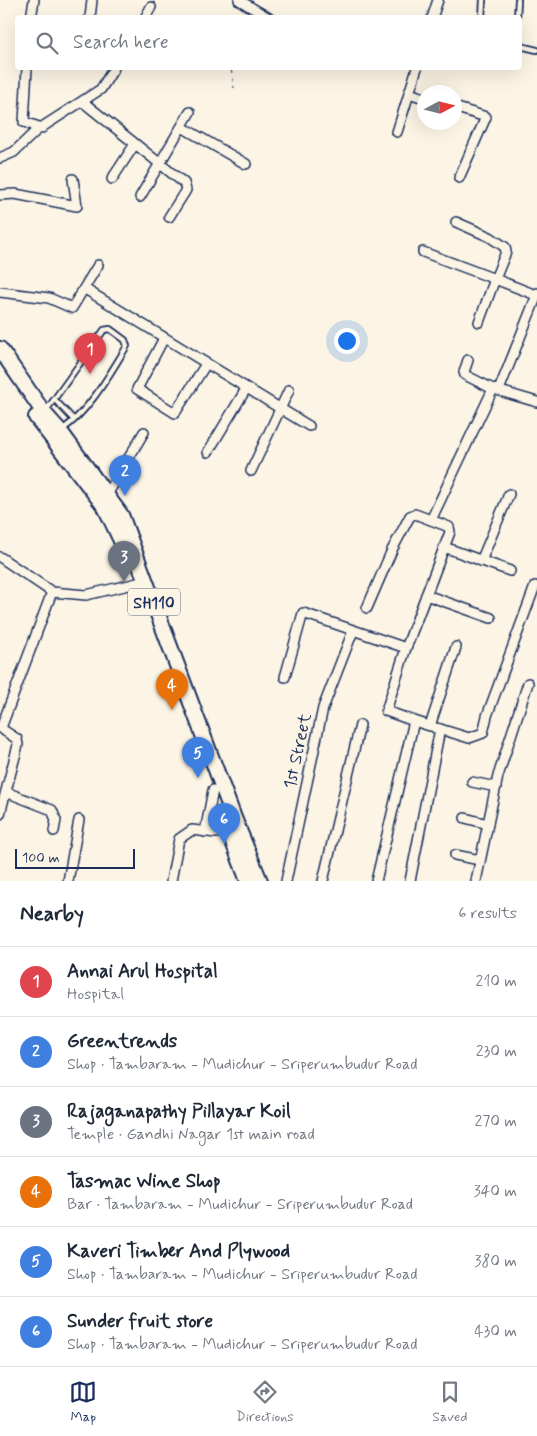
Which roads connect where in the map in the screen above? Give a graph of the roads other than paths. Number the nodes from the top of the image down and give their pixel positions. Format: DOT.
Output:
graph roads {
  1 [pos="34,0"];
  2 [pos="92,0"];
  3 [pos="238,0"];
  4 [pos="438,0"];
  5 [pos="483,0"];
  6 [pos="518,0"];
  7 [pos="151,7"];
  8 [pos="32,15"];
  9 [pos="90,15"];
  10 [pos="147,15"];
  11 [pos="263,15"];
  12 [pos="433,15"];
  13 [pos="482,15"];
  14 [pos="517,15"];
  15 [pos="522,46"];
  16 [pos="537,50"];
  17 [pos="27,70"];
  18 [pos="113,70"];
  19 [pos="416,70"];
  20 [pos="409,93"];
  21 [pos="417,96"];
  22 [pos="83,102"];
  23 [pos="462,110"];
  24 [pos="190,112"];
  25 [pos="182,127"];
  26 [pos="42,128"];
  27 [pos="397,132"];
  28 [pos="135,144"];
  29 [pos="0,158"];
  30 [pos="161,164"];
  31 [pos="246,164"];
  32 [pos="459,178"];
  33 [pos="74,179"];
  34 [pos="112,179"];
  35 [pos="0,195"];
  36 [pos="140,197"];
  37 [pos="169,218"];
  38 [pos="456,222"];
  39 [pos="423,252"];
  40 [pos="98,265"];
  41 [pos="495,279"];
  42 [pos="85,289"];
  43 [pos="0,292"];
  44 [pos="537,294"];
  45 [pos="479,322"];
  46 [pos="164,338"];
  47 [pos="0,349"];
  48 [pos="468,360"];
  49 [pos="0,364"];
  50 [pos="206,364"];
  51 [pos="246,389"];
  52 [pos="289,390"];
  53 [pos="496,390"];
  54 [pos="55,400"];
  55 [pos="537,402"];
  56 [pos="280,410"];
  57 [pos="44,413"];
  58 [pos="74,420"];
  59 [pos="309,426"];
  60 [pos="60,431"];
  61 [pos="144,432"];
  62 [pos="208,452"];
  63 [pos="252,471"];
  64 [pos="509,494"];
  65 [pos="107,495"];
  66 [pos="431,520"];
  67 [pos="444,547"];
  68 [pos="0,557"];
  69 [pos="481,561"];
  70 [pos="510,572"];
  71 [pos="141,583"];
  72 [pos="535,586"];
  73 [pos="52,592"];
  74 [pos="426,595"];
  75 [pos="367,608"];
  76 [pos="491,618"];
  77 [pos="353,631"];
  78 [pos="456,647"];
  79 [pos="406,648"];
  80 [pos="285,677"];
  81 [pos="528,683"];
  82 [pos="414,721"];
  83 [pos="360,725"];
  84 [pos="430,726"];
  85 [pos="0,728"];
  86 [pos="440,729"];
  87 [pos="472,782"];
  88 [pos="5,786"];
  89 [pos="496,787"];
  90 [pos="213,790"];
  91 [pos="0,814"];
  92 [pos="465,818"];
  93 [pos="79,820"];
  94 [pos="488,824"];
  95 [pos="228,828"];
  96 [pos="54,831"];
  97 [pos="205,832"];
  98 [pos="455,855"];
  99 [pos="480,860"];
  100 [pos="68,881"];
  101 [pos="171,881"];
  102 [pos="248,881"];
  103 [pos="260,881"];
  104 [pos="286,881"];
  105 [pos="323,881"];
  106 [pos="376,881"];
  107 [pos="410,881"];
  108 [pos="476,881"];
  1 -- 8 [label="street"];
  2 -- 9 [label="street"];
  3 -- 11 [label="street"];
  4 -- 12 [label="street"];
  5 -- 13 [label="lane"];
  6 -- 14 [label="lane"];
  7 -- 10 [label="street"];
  15 -- 16 [label="lane"];
  17 -- 26 [label="street"];
  18 -- 22 [label="street"];
  19 -- 20 [label="street"];
  20 -- 21 [label="street"];
  20 -- 27 [label="street"];
  22 -- 26 [label="street"];
  22 -- 28 [label="street"];
  23 -- 32 [label="street"];
  24 -- 25 [label="street"];
  25 -- 30 [label="street"];
  25 -- 31 [label="street"];
  26 -- 29 [label="street"];
  28 -- 30 [label="street"];
  28 -- 34 [label="street"];
  30 -- 36 [label="street"];
  30 -- 37 [label="street"];
  33 -- 35 [label="street"];
  38 -- 41 [label="street"];
  39 -- 41 [label="street"];
  40 -- 42 [label="street"];
  41 -- 44 [label="street"];
  41 -- 45 [label="street"];
  42 -- 43 [label="street"];
  42 -- 46 [label="street"];
  44 -- 53 [label="street"];
  46 -- 50 [label="street"];
  46 -- 50 [label="street"];
  47 -- 57 [label="main road, SH110"];
  48 -- 53 [label="street"];
  49 -- 71 [label="main road, SH110"];
  50 -- 51 [label="street"];
  51 -- 56 [label="street"];
  51 -- 62 [label="street"];
  52 -- 56 [label="street"];
  53 -- 55 [label="street"];
  53 -- 66 [label="street"];
  54 -- 57 [label="lane"];
  54 -- 58 [label="lane"];
  54 -- 58 [label="lane"];
  56 -- 59 [label="street"];
  56 -- 63 [label="street"];
  57 -- 60 [label="main road, SH110"];
  58 -- 60 [label="lane"];
  60 -- 65 [label="main road, SH110"];
  61 -- 65 [label="street"];
  64 -- 69 [label="street"];
  65 -- 71 [label="main road, SH110"];
  66 -- 67 [label="street"];
  66 -- 75 [label="street"];
  67 -- 69 [label="street"];
  67 -- 74 [label="street"];
  68 -- 73 [label="street"];
  69 -- 70 [label="street"];
  71 -- 73 [label="street"];
  71 -- 90 [label="main road, SH110"];
  71 -- 103 [label="main road, SH110"];
  72 -- 86 [label="street"];
  73 -- 85 [label="street"];
  74 -- 76 [label="street"];
  74 -- 79 [label="street"];
  77 -- 79 [label="street"];
  77 -- 80 [label="street"];
  77 -- 104 [label="street, 1st Street"];
  78 -- 84 [label="street"];
  79 -- 82 [label="street"];
  81 -- 89 [label="street"];
  82 -- 84 [label="street"];
  82 -- 106 [label="street"];
  83 -- 105 [label="street"];
  84 -- 86 [label="street"];
  85 -- 88 [label="street"];
  86 -- 107 [label="street"];
  87 -- 89 [label="street"];
  88 -- 91 [label="street"];
  88 -- 96 [label="street"];
  89 -- 94 [label="street"];
  90 -- 95 [label="main road, SH110"];
  90 -- 97 [label="street"];
  92 -- 94 [label="street"];
  93 -- 100 [label="street"];
  94 -- 99 [label="street"];
  95 -- 97 [label="street"];
  95 -- 102 [label="main road, SH110"];
  97 -- 101 [label="street"];
  98 -- 99 [label="street"];
  99 -- 108 [label="street"];
}
